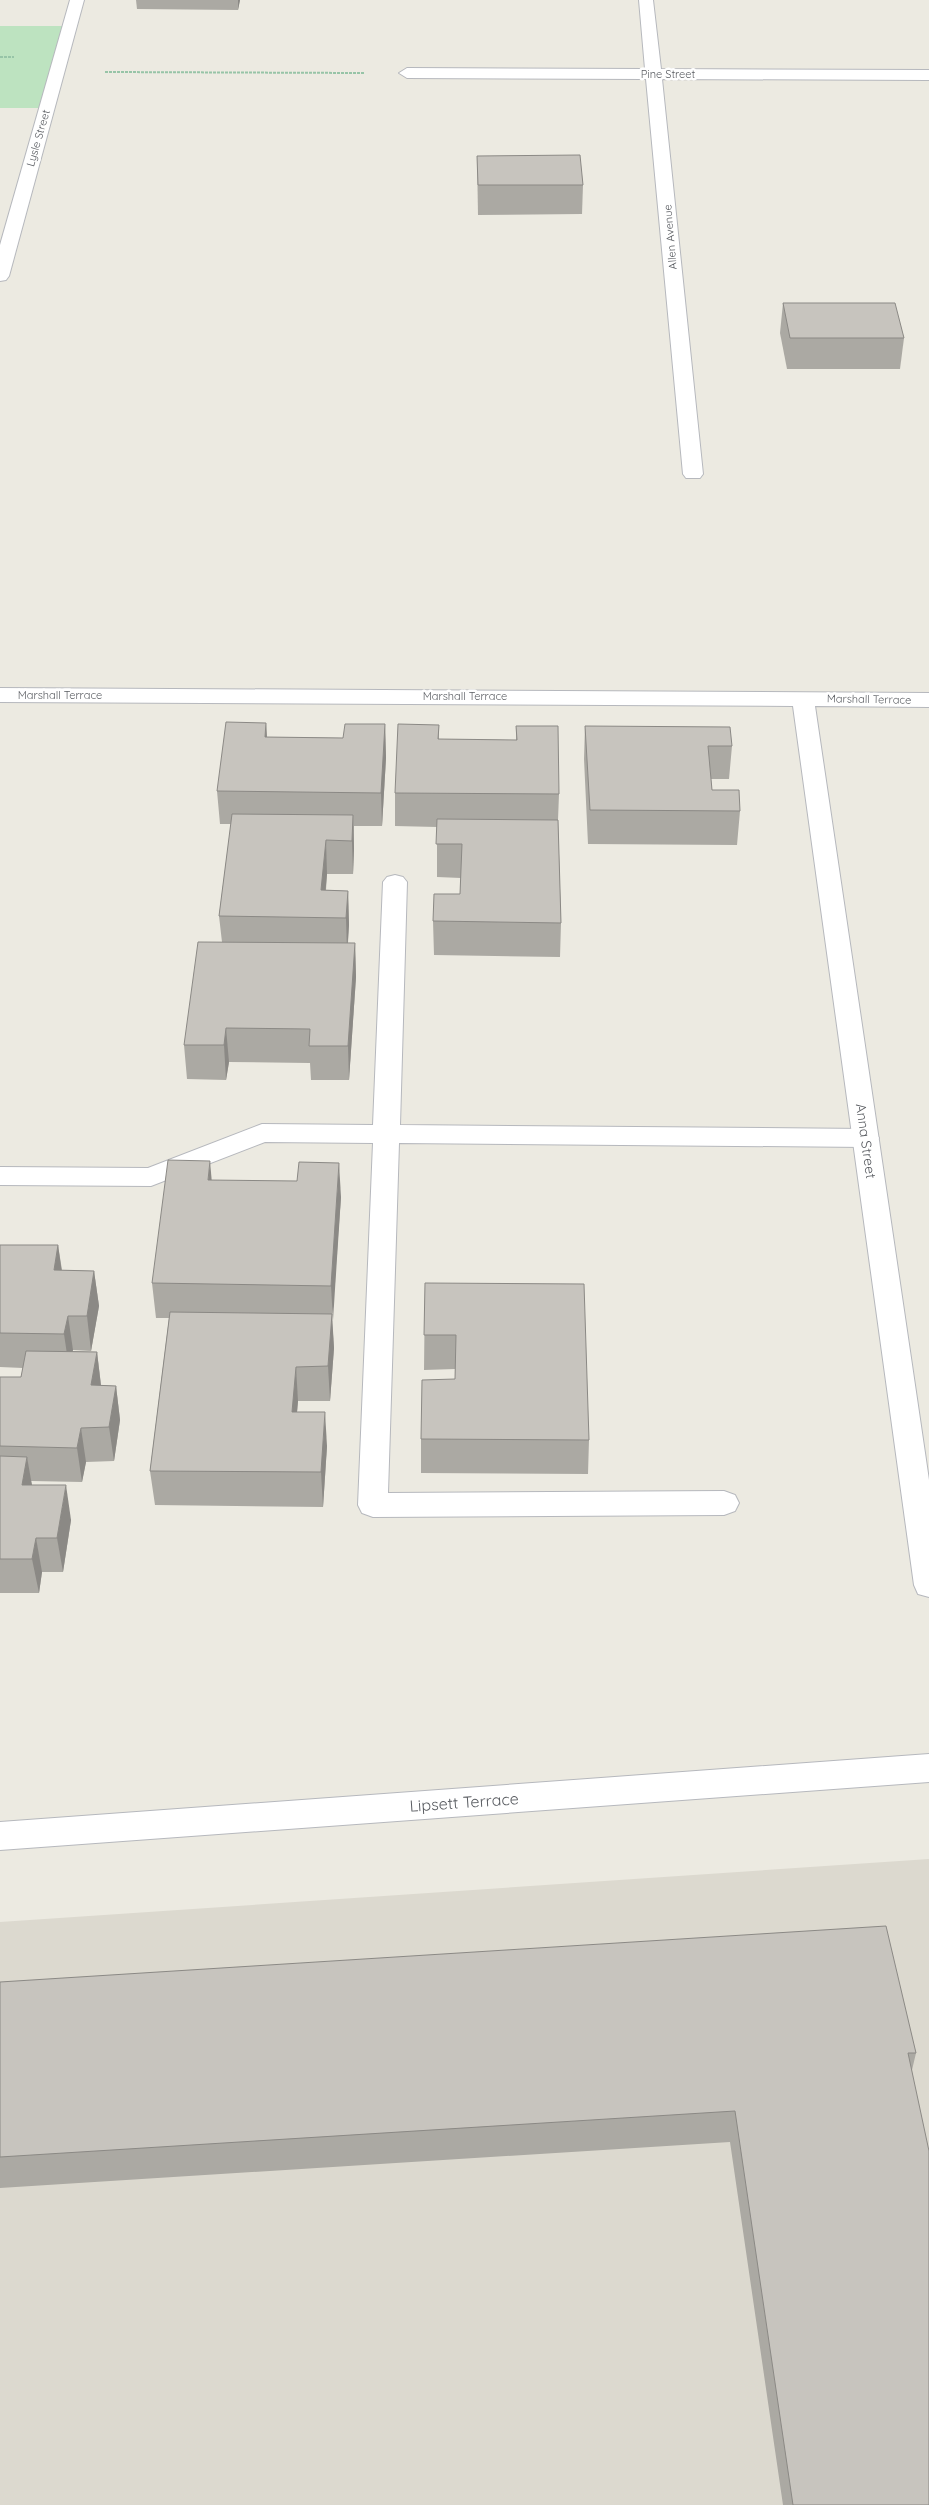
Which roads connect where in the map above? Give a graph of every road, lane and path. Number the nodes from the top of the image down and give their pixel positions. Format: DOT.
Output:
graph roads {
  1 [pos="77,0"];
  2 [pos="646,0"];
  3 [pos="57,72"];
  4 [pos="407,73"];
  5 [pos="654,74"];
  6 [pos="929,75"];
  7 [pos="0,276"];
  8 [pos="692,474"];
  9 [pos="0,695"];
  10 [pos="803,698"];
  11 [pos="929,700"];
  12 [pos="395,882"];
  13 [pos="387,1134"];
  14 [pos="866,1138"];
  15 [pos="0,1176"];
  16 [pos="724,1503"];
  17 [pos="929,1585"];
  18 [pos="929,1768"];
  19 [pos="0,1836"];
  1 -- 3 [label="street, Lysle Street"];
  2 -- 5 [label="street, Allen Avenue"];
  3 -- 4 [label="path"];
  3 -- 7 [label="street, Lysle Street"];
  4 -- 5 [label="street, Pine Street"];
  5 -- 6 [label="street, Pine Street"];
  5 -- 8 [label="street, Allen Avenue"];
  9 -- 10 [label="street, Marshall Terrace"];
  10 -- 11 [label="street, Marshall Terrace"];
  10 -- 14 [label="street, Anna Street"];
  12 -- 13 [label="street"];
  13 -- 14 [label="street"];
  13 -- 15 [label="street"];
  13 -- 16 [label="street"];
  14 -- 17 [label="street, Anna Street"];
  18 -- 19 [label="street, Lipsett Terrace"];
}
